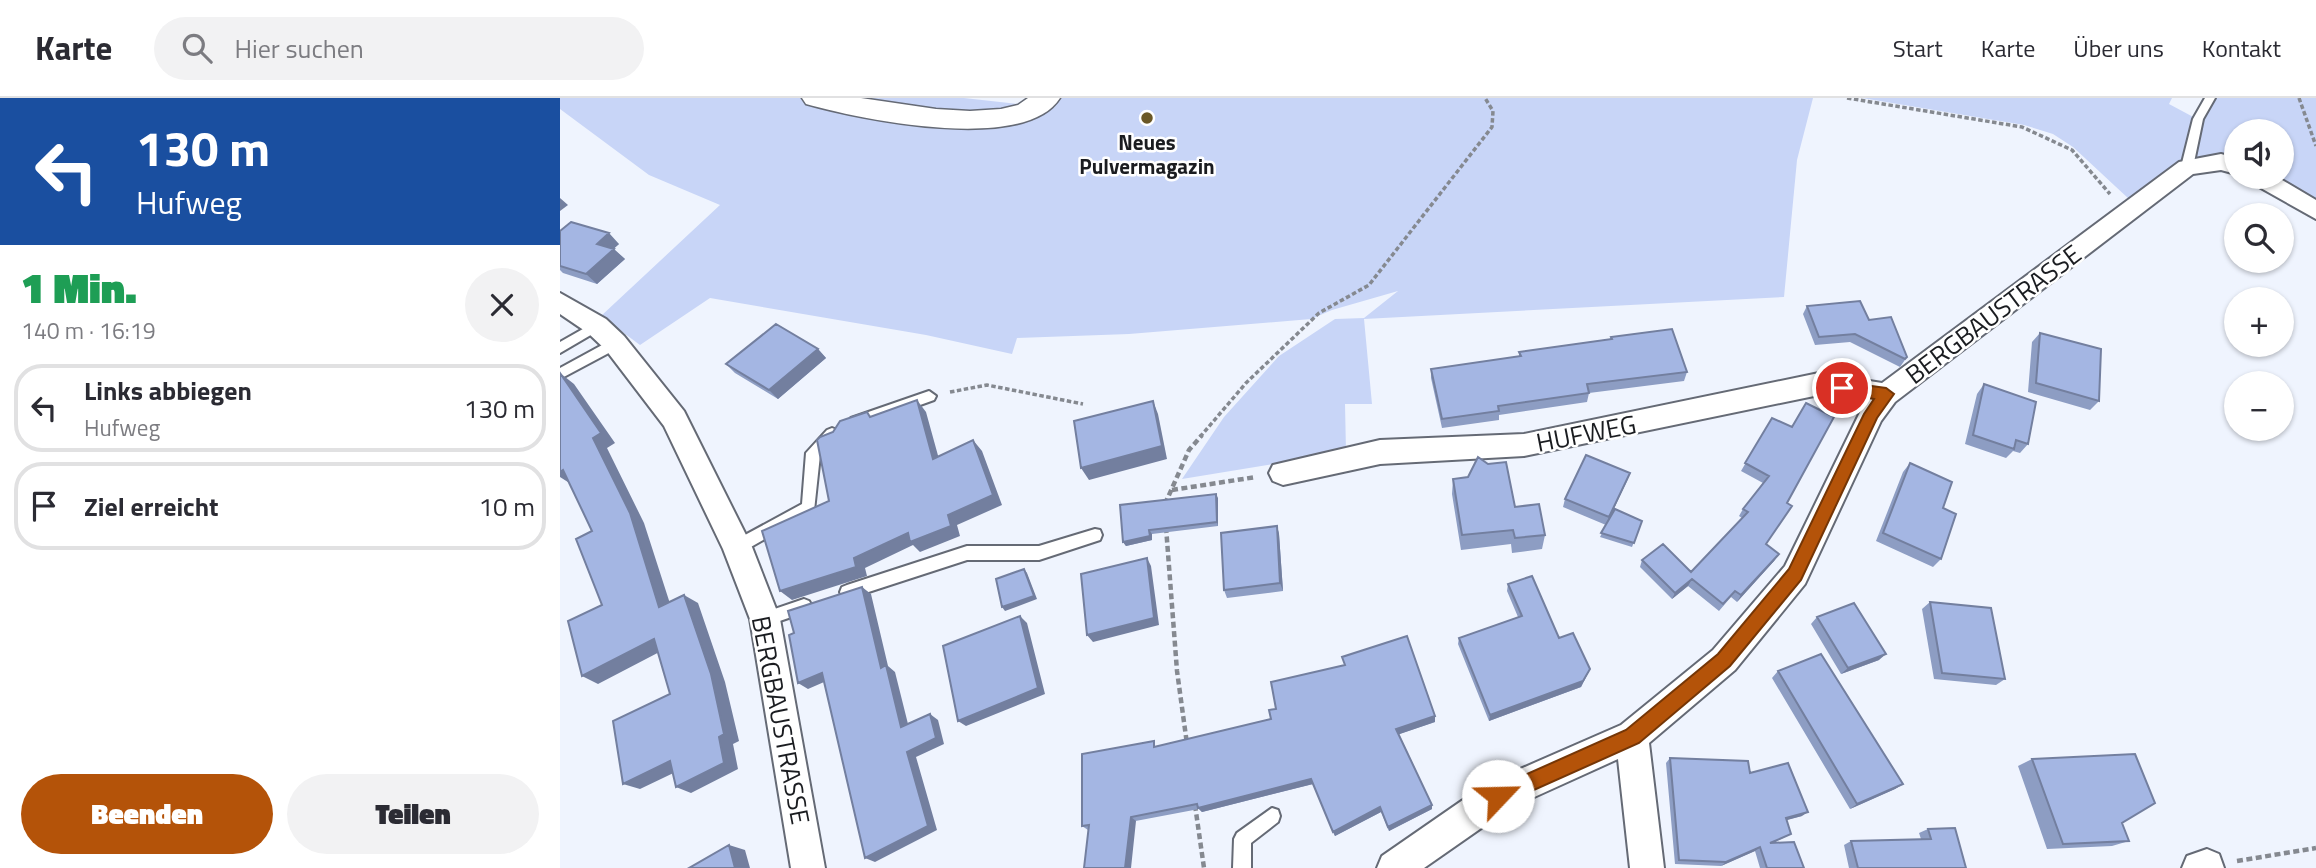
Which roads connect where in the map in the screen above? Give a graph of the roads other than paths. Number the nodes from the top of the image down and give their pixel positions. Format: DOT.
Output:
graph roads {
  1 [pos="815,98"];
  2 [pos="1047,98"];
  3 [pos="2210,98"];
  4 [pos="2224,163"];
  5 [pos="2187,167"];
  6 [pos="2280,189"];
  7 [pos="2316,211"];
  8 [pos="560,302"];
  9 [pos="606,334"];
  10 [pos="560,348"];
  11 [pos="560,374"];
  12 [pos="1886,394"];
  13 [pos="929,396"];
  14 [pos="1283,473"];
  15 [pos="1095,535"];
  16 [pos="737,547"];
  17 [pos="765,619"];
  18 [pos="1632,736"];
  19 [pos="1272,816"];
  20 [pos="808,868"];
  21 [pos="1242,868"];
  22 [pos="1394,868"];
  23 [pos="1647,868"];
  1 -- 2 [label="street"];
  3 -- 5 [label="lane"];
  4 -- 5 [label="street, BERGBAUSTRASSE"];
  5 -- 12 [label="street, BERGBAUSTRASSE"];
  6 -- 7 [label="street"];
  8 -- 9 [label="street, BERGBAUSTRASSE"];
  9 -- 10 [label="lane"];
  9 -- 11 [label="lane"];
  9 -- 16 [label="street, BERGBAUSTRASSE"];
  12 -- 14 [label="street, HUFWEG"];
  12 -- 18 [label="street, BERGBAUSTRASSE"];
  13 -- 16 [label="lane"];
  15 -- 17 [label="lane"];
  16 -- 17 [label="street, BERGBAUSTRASSE"];
  17 -- 20 [label="street, BERGBAUSTRASSE"];
  18 -- 22 [label="street, BERGBAUSTRASSE"];
  18 -- 23 [label="street"];
  19 -- 21 [label="lane"];
}
